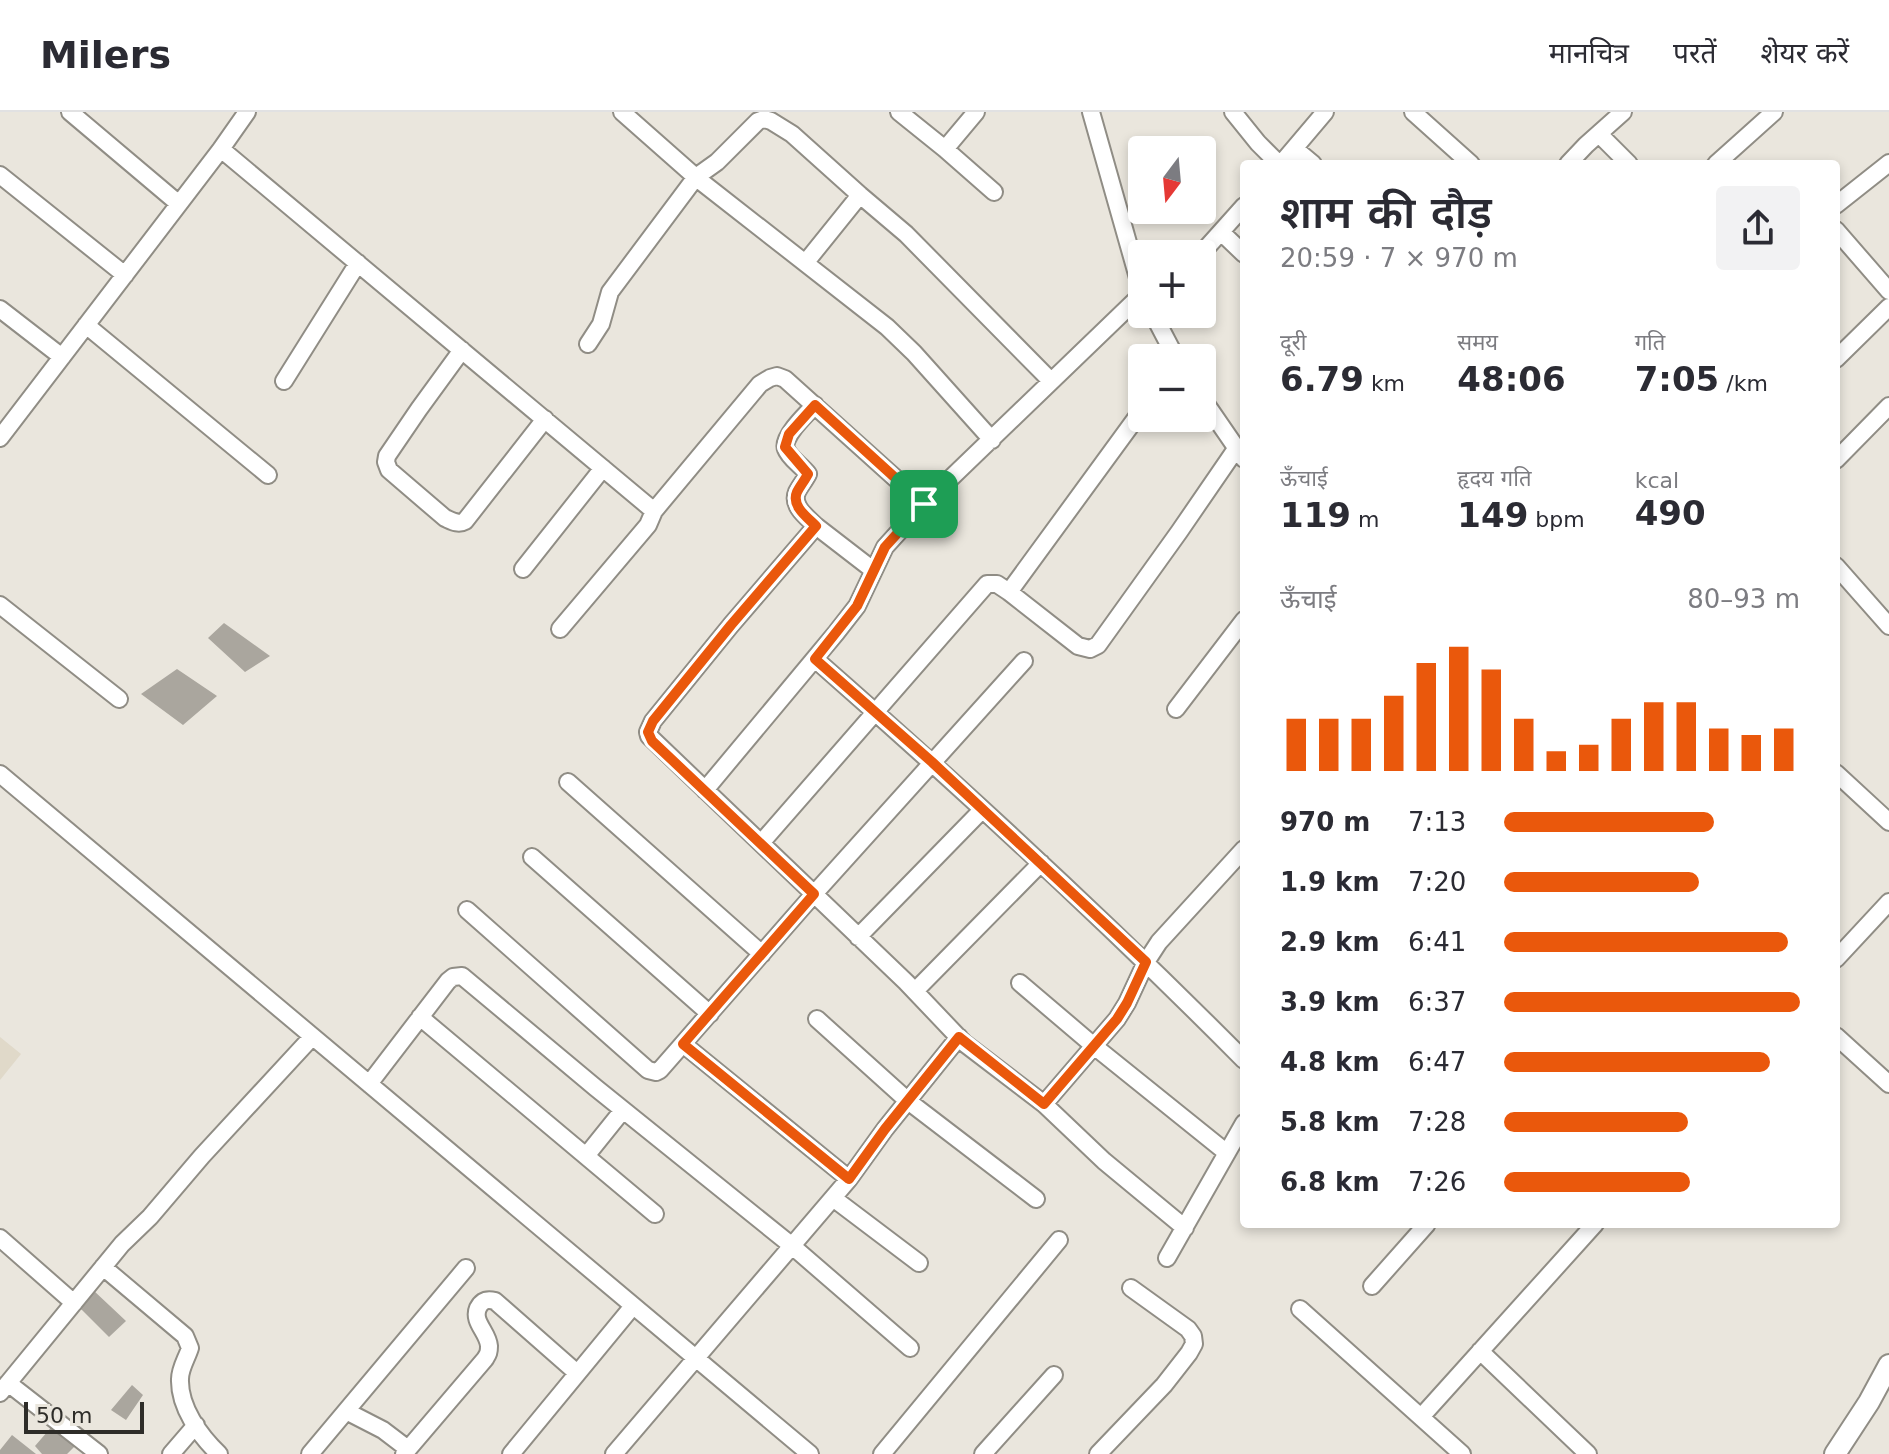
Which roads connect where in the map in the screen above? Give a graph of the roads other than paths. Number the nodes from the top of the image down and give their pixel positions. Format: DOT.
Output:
graph roads {
  1 [pos="70,112"];
  2 [pos="247,112"];
  3 [pos="622,112"];
  4 [pos="899,112"];
  5 [pos="976,112"];
  6 [pos="1091,112"];
  7 [pos="1233,112"];
  8 [pos="1325,112"];
  9 [pos="1413,112"];
  10 [pos="1623,112"];
  11 [pos="1774,112"];
  12 [pos="1599,134"];
  13 [pos="221,149"];
  14 [pos="945,149"];
  15 [pos="1295,149"];
  16 [pos="1276,160"];
  17 [pos="1284,160"];
  18 [pos="1308,160"];
  19 [pos="1467,160"];
  20 [pos="1572,160"];
  21 [pos="1625,160"];
  22 [pos="1720,160"];
  23 [pos="1887,169"];
  24 [pos="0,175"];
  25 [pos="696,177"];
  26 [pos="994,192"];
  27 [pos="860,195"];
  28 [pos="1840,202"];
  29 [pos="179,204"];
  30 [pos="1240,211"];
  31 [pos="1221,232"];
  32 [pos="1840,235"];
  33 [pos="1214,240"];
  34 [pos="1128,243"];
  35 [pos="1240,250"];
  36 [pos="806,262"];
  37 [pos="358,263"];
  38 [pos="125,275"];
  39 [pos="1889,291"];
  40 [pos="1128,307"];
  41 [pos="1889,307"];
  42 [pos="0,309"];
  43 [pos="86,325"];
  44 [pos="588,344"];
  45 [pos="462,350"];
  46 [pos="1840,355"];
  47 [pos="62,357"];
  48 [pos="284,381"];
  49 [pos="1051,381"];
  50 [pos="815,405"];
  51 [pos="1889,406"];
  52 [pos="545,419"];
  53 [pos="1216,419"];
  54 [pos="1128,429"];
  55 [pos="0,438"];
  56 [pos="992,440"];
  57 [pos="1240,454"];
  58 [pos="1840,456"];
  59 [pos="603,468"];
  60 [pos="268,475"];
  61 [pos="924,504"];
  62 [pos="654,511"];
  63 [pos="816,526"];
  64 [pos="523,569"];
  65 [pos="873,570"];
  66 [pos="1840,571"];
  67 [pos="1009,592"];
  68 [pos="0,605"];
  69 [pos="1240,626"];
  70 [pos="1889,626"];
  71 [pos="560,629"];
  72 [pos="815,659"];
  73 [pos="1024,661"];
  74 [pos="119,699"];
  75 [pos="1176,709"];
  76 [pos="876,713"];
  77 [pos="932,762"];
  78 [pos="0,774"];
  79 [pos="1840,777"];
  80 [pos="568,782"];
  81 [pos="705,790"];
  82 [pos="982,810"];
  83 [pos="1889,822"];
  84 [pos="761,843"];
  85 [pos="1240,853"];
  86 [pos="532,857"];
  87 [pos="1041,863"];
  88 [pos="814,894"];
  89 [pos="1889,902"];
  90 [pos="467,910"];
  91 [pos="858,937"];
  92 [pos="762,954"];
  93 [pos="1840,955"];
  94 [pos="1146,962"];
  95 [pos="1020,983"];
  96 [pos="915,991"];
  97 [pos="710,1014"];
  98 [pos="420,1017"];
  99 [pos="817,1019"];
  100 [pos="312,1037"];
  101 [pos="959,1037"];
  102 [pos="1840,1040"];
  103 [pos="683,1044"];
  104 [pos="1094,1046"];
  105 [pos="1240,1056"];
  106 [pos="369,1084"];
  107 [pos="1889,1084"];
  108 [pos="908,1101"];
  109 [pos="1044,1104"];
  110 [pos="623,1110"];
  111 [pos="1240,1130"];
  112 [pos="1227,1153"];
  113 [pos="586,1156"];
  114 [pos="849,1179"];
  115 [pos="833,1198"];
  116 [pos="1036,1199"];
  117 [pos="655,1214"];
  118 [pos="1185,1228"];
  119 [pos="1423,1228"];
  120 [pos="1591,1228"];
  121 [pos="0,1238"];
  122 [pos="1059,1240"];
  123 [pos="791,1245"];
  124 [pos="1167,1258"];
  125 [pos="919,1263"];
  126 [pos="103,1267"];
  127 [pos="466,1268"];
  128 [pos="1372,1286"];
  129 [pos="1131,1288"];
  130 [pos="74,1303"];
  131 [pos="633,1306"];
  132 [pos="1300,1309"];
  133 [pos="910,1348"];
  134 [pos="1480,1351"];
  135 [pos="696,1359"];
  136 [pos="1889,1365"];
  137 [pos="577,1373"];
  138 [pos="1054,1375"];
  139 [pos="4,1388"];
  140 [pos="346,1411"];
  141 [pos="1421,1417"];
  142 [pos="196,1425"];
  143 [pos="406,1452"];
  144 [pos="99,1454"];
  145 [pos="171,1454"];
  146 [pos="219,1454"];
  147 [pos="310,1454"];
  148 [pos="511,1454"];
  149 [pos="614,1454"];
  150 [pos="810,1454"];
  151 [pos="882,1454"];
  152 [pos="983,1454"];
  153 [pos="1098,1454"];
  154 [pos="1462,1454"];
  155 [pos="1588,1454"];
  156 [pos="1835,1454"];
  1 -- 29 [label="street"];
  2 -- 13 [label="street"];
  3 -- 25 [label="street"];
  4 -- 14 [label="street"];
  5 -- 14 [label="street"];
  6 -- 34 [label="street"];
  7 -- 16 [label="street"];
  8 -- 15 [label="street"];
  9 -- 19 [label="street"];
  10 -- 12 [label="street"];
  11 -- 22 [label="street"];
  12 -- 20 [label="street"];
  12 -- 21 [label="street"];
  13 -- 29 [label="street"];
  13 -- 37 [label="street"];
  14 -- 26 [label="street"];
  15 -- 17 [label="street"];
  15 -- 18 [label="street"];
  23 -- 28 [label="street"];
  24 -- 38 [label="street"];
  25 -- 27 [label="street"];
  25 -- 36 [label="street"];
  25 -- 44 [label="street"];
  27 -- 36 [label="street"];
  27 -- 49 [label="street"];
  29 -- 38 [label="street"];
  30 -- 31 [label="street"];
  31 -- 33 [label="street"];
  31 -- 35 [label="street"];
  32 -- 39 [label="street"];
  36 -- 56 [label="street"];
  37 -- 45 [label="street"];
  37 -- 48 [label="street"];
  38 -- 43 [label="street"];
  40 -- 49 [label="street"];
  41 -- 46 [label="street"];
  42 -- 47 [label="street"];
  43 -- 47 [label="street"];
  43 -- 60 [label="street"];
  45 -- 52 [label="street"];
  45 -- 52 [label="street"];
  47 -- 55 [label="street"];
  49 -- 56 [label="street"];
  50 -- 61 [label="street"];
  50 -- 62 [label="street"];
  50 -- 63 [label="street"];
  51 -- 58 [label="street"];
  52 -- 59 [label="street"];
  53 -- 57 [label="street"];
  54 -- 67 [label="street"];
  56 -- 61 [label="street"];
  57 -- 67 [label="street"];
  59 -- 62 [label="street"];
  59 -- 64 [label="street"];
  61 -- 65 [label="street"];
  62 -- 71 [label="street"];
  63 -- 65 [label="street"];
  63 -- 81 [label="street"];
  65 -- 72 [label="street"];
  66 -- 70 [label="street"];
  67 -- 76 [label="street"];
  68 -- 74 [label="street"];
  69 -- 75 [label="street"];
  72 -- 76 [label="street"];
  72 -- 81 [label="street"];
  73 -- 77 [label="street"];
  76 -- 77 [label="street"];
  76 -- 84 [label="street"];
  77 -- 82 [label="street"];
  77 -- 88 [label="street"];
  78 -- 100 [label="street"];
  79 -- 83 [label="street"];
  80 -- 92 [label="street"];
  81 -- 84 [label="street"];
  82 -- 87 [label="street"];
  82 -- 91 [label="street"];
  84 -- 88 [label="street"];
  85 -- 94 [label="street"];
  86 -- 97 [label="street"];
  87 -- 94 [label="street"];
  87 -- 96 [label="street"];
  88 -- 91 [label="street"];
  88 -- 92 [label="street"];
  89 -- 93 [label="street"];
  90 -- 103 [label="street"];
  91 -- 96 [label="street"];
  92 -- 97 [label="street"];
  94 -- 104 [label="street"];
  94 -- 105 [label="street"];
  95 -- 104 [label="street"];
  96 -- 101 [label="street"];
  97 -- 103 [label="street"];
  98 -- 106 [label="street"];
  98 -- 110 [label="street"];
  98 -- 113 [label="street"];
  99 -- 108 [label="street"];
  100 -- 106 [label="street"];
  100 -- 126 [label="street"];
  101 -- 108 [label="street"];
  101 -- 109 [label="street"];
  102 -- 107 [label="street"];
  103 -- 114 [label="street"];
  104 -- 109 [label="street"];
  104 -- 112 [label="street"];
  106 -- 131 [label="street"];
  108 -- 114 [label="street"];
  108 -- 116 [label="street"];
  109 -- 118 [label="street"];
  110 -- 113 [label="street"];
  110 -- 123 [label="street"];
  111 -- 112 [label="street"];
  112 -- 118 [label="street"];
  113 -- 117 [label="street"];
  114 -- 115 [label="street"];
  115 -- 123 [label="street"];
  115 -- 125 [label="street"];
  118 -- 124 [label="street"];
  119 -- 128 [label="street"];
  120 -- 134 [label="street"];
  121 -- 130 [label="street"];
  122 -- 151 [label="street"];
  123 -- 133 [label="street"];
  123 -- 135 [label="street"];
  126 -- 130 [label="street"];
  126 -- 142 [label="street"];
  127 -- 140 [label="street"];
  129 -- 153 [label="street"];
  130 -- 139 [label="street"];
  131 -- 135 [label="street"];
  131 -- 137 [label="street"];
  132 -- 141 [label="street"];
  134 -- 141 [label="street"];
  134 -- 155 [label="street"];
  135 -- 149 [label="street"];
  135 -- 150 [label="street"];
  136 -- 156 [label="main road"];
  137 -- 143 [label="street"];
  137 -- 148 [label="street"];
  138 -- 152 [label="street"];
  139 -- 144 [label="street"];
  140 -- 143 [label="street"];
  140 -- 147 [label="street"];
  141 -- 154 [label="street"];
  142 -- 145 [label="street"];
  142 -- 146 [label="street"];
}
